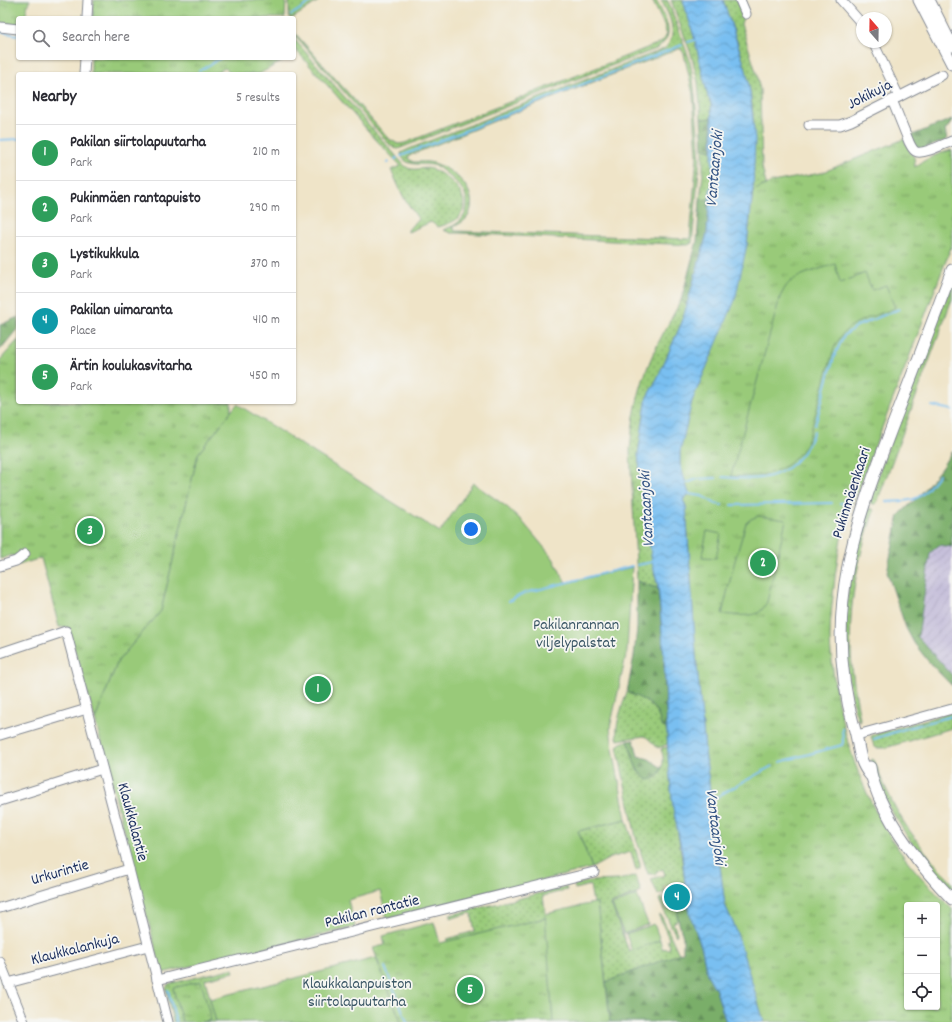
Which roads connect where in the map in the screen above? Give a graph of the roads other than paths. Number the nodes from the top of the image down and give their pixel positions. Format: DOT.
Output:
graph roads {
  1 [pos="88,0"];
  2 [pos="740,0"];
  3 [pos="841,0"];
  4 [pos="919,0"];
  5 [pos="928,0"];
  6 [pos="746,14"];
  7 [pos="87,16"];
  8 [pos="856,17"];
  9 [pos="0,26"];
  10 [pos="16,29"];
  11 [pos="952,46"];
  12 [pos="875,48"];
  13 [pos="85,60"];
  14 [pos="952,64"];
  15 [pos="84,72"];
  16 [pos="942,75"];
  17 [pos="895,99"];
  18 [pos="809,125"];
  19 [pos="952,141"];
  20 [pos="952,270"];
  21 [pos="25,554"];
  22 [pos="0,566"];
  23 [pos="0,653"];
  24 [pos="87,709"];
  25 [pos="952,709"];
  26 [pos="0,735"];
  27 [pos="857,735"];
  28 [pos="102,768"];
  29 [pos="0,801"];
  30 [pos="129,869"];
  31 [pos="594,872"];
  32 [pos="952,899"];
  33 [pos="0,908"];
  34 [pos="148,946"];
  35 [pos="0,962"];
  36 [pos="157,980"];
  37 [pos="8,982"];
  38 [pos="24,1022"];
  39 [pos="168,1022"];
  1 -- 7 [label="street"];
  2 -- 6 [label="street"];
  3 -- 8 [label="street"];
  4 -- 14 [label="main road"];
  5 -- 11 [label="main road"];
  9 -- 10 [label="street"];
  12 -- 17 [label="street"];
  13 -- 15 [label="street"];
  16 -- 17 [label="street, Jokikuja"];
  17 -- 18 [label="street, Jokikuja"];
  17 -- 19 [label="street"];
  20 -- 27 [label="main road, Pukinmäenkaari"];
  21 -- 22 [label="street"];
  23 -- 24 [label="street, Klaukkalantie"];
  24 -- 26 [label="street"];
  24 -- 28 [label="street, Klaukkalantie"];
  25 -- 27 [label="street"];
  27 -- 32 [label="main road, Pukinmäenkaari"];
  28 -- 29 [label="street"];
  28 -- 30 [label="street, Klaukkalantie"];
  30 -- 33 [label="street, Urkurintie"];
  30 -- 34 [label="street, Klaukkalantie"];
  31 -- 36 [label="street, Pakilan rantatie"];
  34 -- 36 [label="street, Klaukkalantie"];
  34 -- 37 [label="street, Klaukkalankuja"];
  35 -- 37 [label="street"];
  36 -- 39 [label="street, Klaukkalantie"];
  37 -- 38 [label="street"];
}
